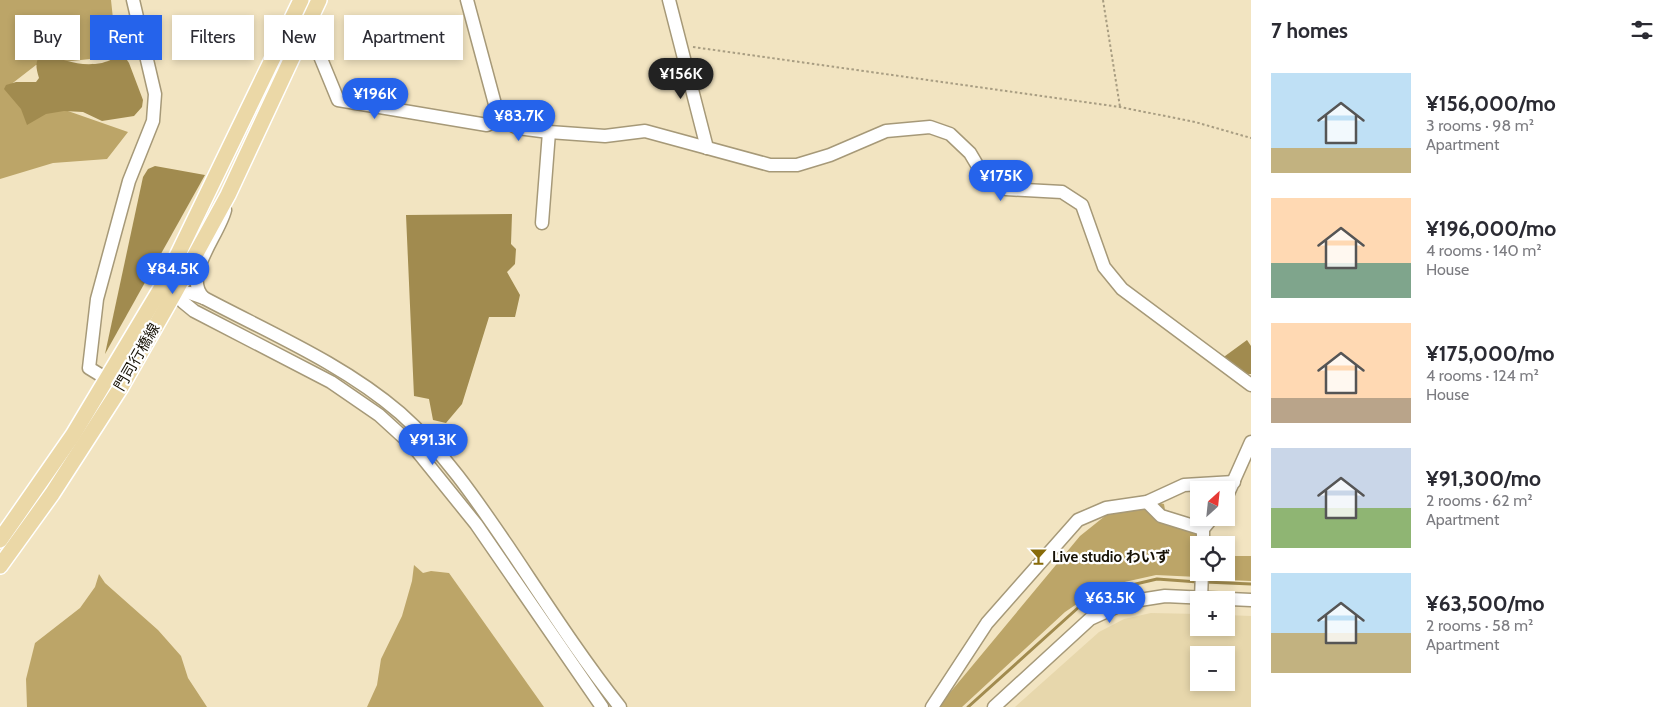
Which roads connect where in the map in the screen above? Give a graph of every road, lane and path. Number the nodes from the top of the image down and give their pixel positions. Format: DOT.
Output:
graph roads {
  1 [pos="133,0"];
  2 [pos="301,0"];
  3 [pos="319,0"];
  4 [pos="467,0"];
  5 [pos="669,0"];
  6 [pos="1103,0"];
  7 [pos="294,15"];
  8 [pos="312,15"];
  9 [pos="680,45"];
  10 [pos="273,60"];
  11 [pos="292,60"];
  12 [pos="322,60"];
  13 [pos="1120,107"];
  14 [pos="500,119"];
  15 [pos="549,132"];
  16 [pos="1251,138"];
  17 [pos="708,148"];
  18 [pos="228,195"];
  19 [pos="542,223"];
  20 [pos="172,269"];
  21 [pos="176,292"];
  22 [pos="204,298"];
  23 [pos="194,311"];
  24 [pos="161,317"];
  25 [pos="107,379"];
  26 [pos="1251,385"];
  27 [pos="1251,442"];
  28 [pos="1234,481"];
  29 [pos="39,485"];
  30 [pos="1190,485"];
  31 [pos="1147,502"];
  32 [pos="1205,526"];
  33 [pos="1203,529"];
  34 [pos="1203,536"];
  35 [pos="0,540"];
  36 [pos="0,566"];
  37 [pos="1190,598"];
  38 [pos="1235,600"];
  39 [pos="1251,600"];
  40 [pos="602,707"];
  41 [pos="620,707"];
  42 [pos="932,707"];
  43 [pos="994,707"];
  1 -- 25 [label="street"];
  2 -- 7 [label="main road, 門司行橋線"];
  3 -- 8 [label="main road, 門司行橋線"];
  4 -- 14 [label="street"];
  5 -- 9 [label="street"];
  6 -- 13 [label="path"];
  9 -- 13 [label="path"];
  9 -- 17 [label="street"];
  10 -- 20 [label="main road, 門司行橋線"];
  11 -- 18 [label="main road, 門司行橋線"];
  12 -- 14 [label="street"];
  13 -- 16 [label="path"];
  14 -- 15 [label="street"];
  15 -- 17 [label="street"];
  15 -- 19 [label="street"];
  17 -- 26 [label="street"];
  18 -- 21 [label="main road, 門司行橋線"];
  18 -- 22 [label="street"];
  20 -- 21 [label="street"];
  20 -- 25 [label="main road, 門司行橋線"];
  21 -- 22 [label="street"];
  21 -- 23 [label="street"];
  21 -- 24 [label="main road, 門司行橋線"];
  21 -- 29 [label="main road"];
  22 -- 41 [label="street"];
  23 -- 24 [label="street"];
  23 -- 40 [label="street"];
  24 -- 36 [label="main road, 門司行橋線"];
  25 -- 29 [label="main road, 門司行橋線"];
  27 -- 28 [label="street"];
  29 -- 35 [label="main road, 門司行橋線"];
  30 -- 31 [label="street"];
  31 -- 33 [label="street"];
  31 -- 42 [label="street"];
  32 -- 33 [label="street"];
  33 -- 34 [label="street"];
  37 -- 43 [label="street"];
  38 -- 39 [label="street"];
}
